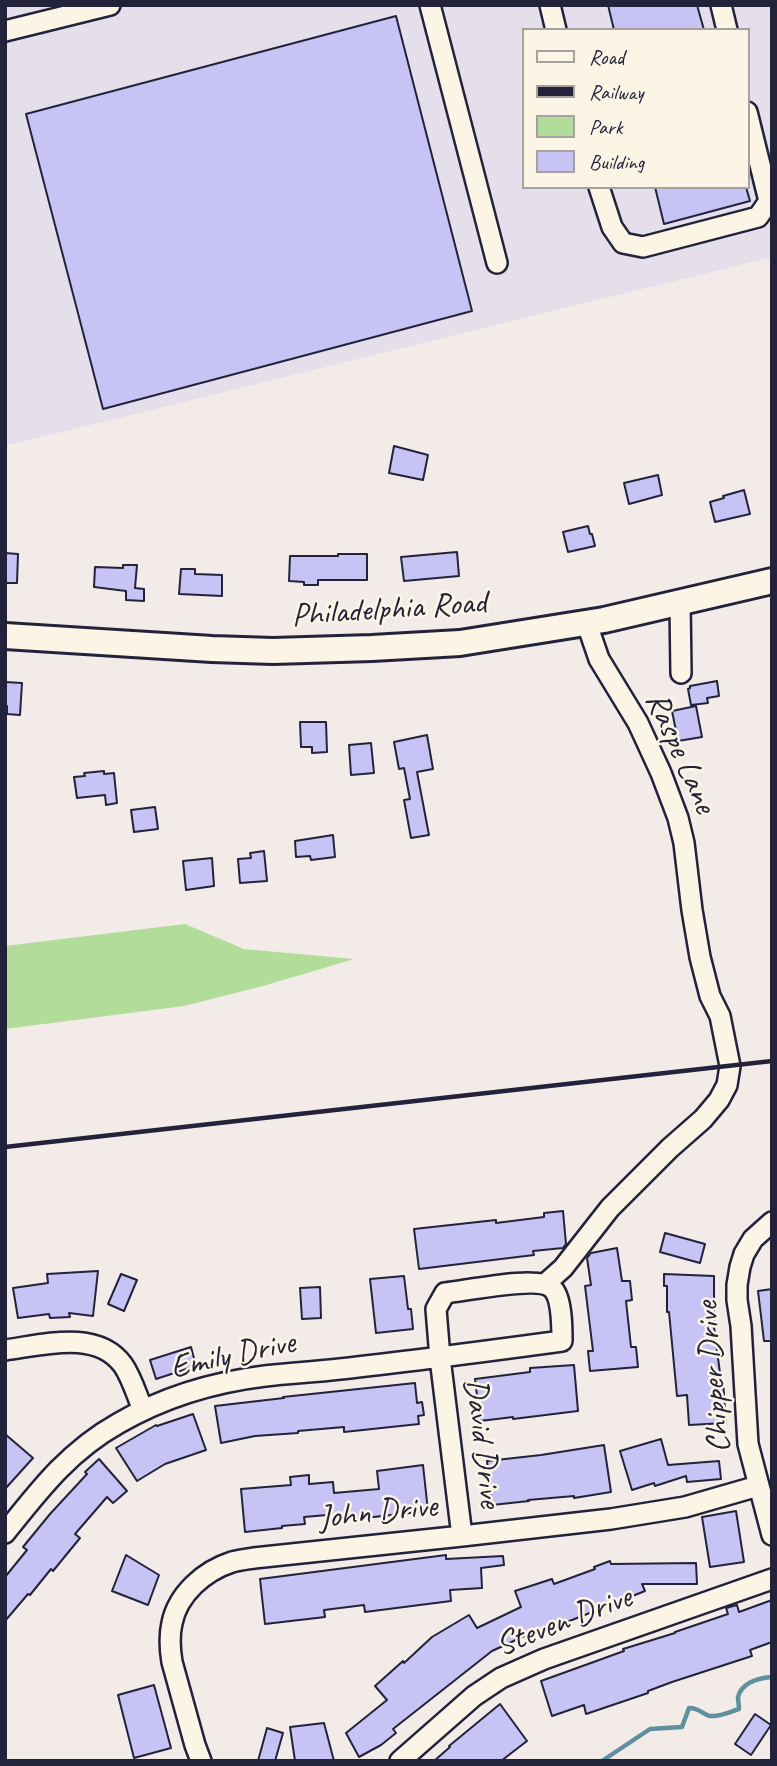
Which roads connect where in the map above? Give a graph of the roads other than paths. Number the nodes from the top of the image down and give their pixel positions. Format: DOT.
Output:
graph roads {
  1 [pos="110,5"];
  2 [pos="430,5"];
  3 [pos="550,5"];
  4 [pos="721,5"];
  5 [pos="556,28"];
  6 [pos="727,28"];
  7 [pos="5,31"];
  8 [pos="749,121"];
  9 [pos="600,189"];
  10 [pos="497,263"];
  11 [pos="772,580"];
  12 [pos="680,603"];
  13 [pos="587,624"];
  14 [pos="5,636"];
  15 [pos="681,673"];
  16 [pos="772,1222"];
  17 [pos="545,1284"];
  18 [pos="5,1349"];
  19 [pos="440,1358"];
  20 [pos="143,1410"];
  21 [pos="758,1486"];
  22 [pos="5,1533"];
  23 [pos="772,1535"];
  24 [pos="462,1536"];
  25 [pos="772,1579"];
  26 [pos="201,1761"];
  27 [pos="400,1761"];
  1 -- 7 [label="street"];
  2 -- 10 [label="street"];
  3 -- 5 [label="street"];
  4 -- 6 [label="street"];
  8 -- 9 [label="street"];
  11 -- 12 [label="main road, Philadelphia Road"];
  12 -- 13 [label="main road, Philadelphia Road"];
  12 -- 15 [label="street"];
  13 -- 14 [label="main road, Philadelphia Road"];
  13 -- 17 [label="street, Raspe Lane"];
  16 -- 21 [label="street, Chipper Drive"];
  17 -- 19 [label="street, David Drive"];
  17 -- 19 [label="street, David Drive"];
  18 -- 20 [label="street"];
  19 -- 20 [label="street, Emily Drive"];
  19 -- 24 [label="street, David Drive"];
  20 -- 22 [label="street, Emily Drive"];
  21 -- 23 [label="street, Chipper Drive"];
  21 -- 24 [label="street, John Drive"];
  24 -- 26 [label="street, John Drive"];
  25 -- 27 [label="street, Steven Drive"];
}
